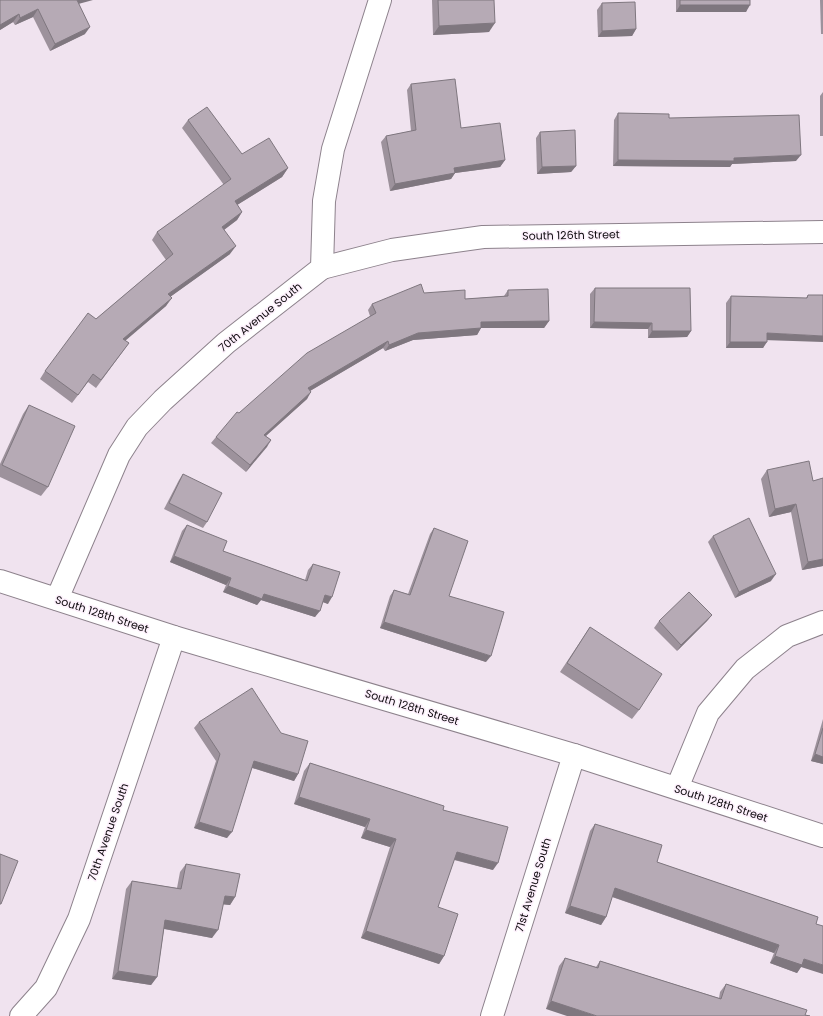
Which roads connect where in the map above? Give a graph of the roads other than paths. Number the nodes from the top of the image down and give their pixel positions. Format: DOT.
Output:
graph roads {
  1 [pos="380,0"];
  2 [pos="823,232"];
  3 [pos="322,268"];
  4 [pos="0,581"];
  5 [pos="57,599"];
  6 [pos="823,622"];
  7 [pos="174,636"];
  8 [pos="574,755"];
  9 [pos="677,788"];
  10 [pos="823,836"];
  11 [pos="22,1016"];
  12 [pos="492,1016"];
  1 -- 3 [label="street"];
  2 -- 3 [label="street, South 126th Street"];
  3 -- 5 [label="street, 70th Avenue South"];
  4 -- 5 [label="street, South 128th Street"];
  5 -- 7 [label="street, South 128th Street"];
  6 -- 9 [label="street"];
  7 -- 8 [label="street, South 128th Street"];
  7 -- 11 [label="street, 70th Avenue South"];
  8 -- 9 [label="street, South 128th Street"];
  8 -- 12 [label="street, 71st Avenue South"];
  9 -- 10 [label="street, South 128th Street"];
}
